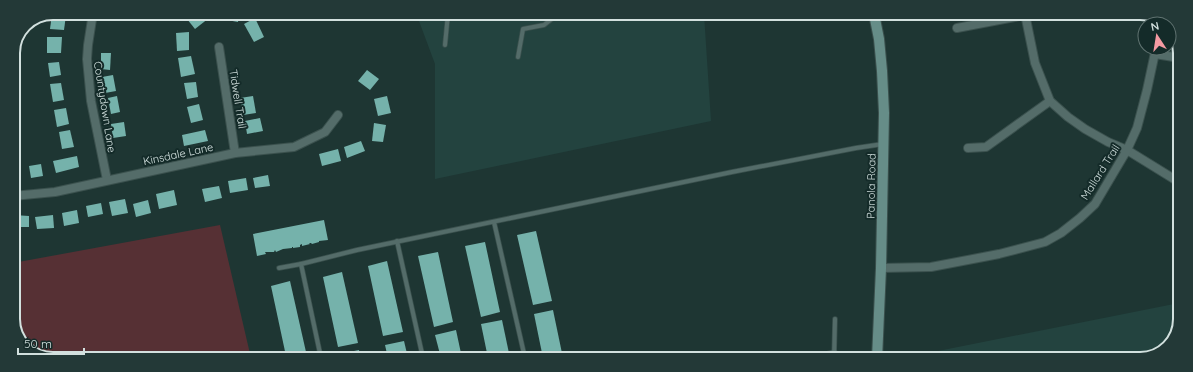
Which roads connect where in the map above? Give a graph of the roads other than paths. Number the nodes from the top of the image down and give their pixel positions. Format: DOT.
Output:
graph roads {
  1 [pos="92,20"];
  2 [pos="447,20"];
  3 [pos="550,20"];
  4 [pos="875,20"];
  5 [pos="999,20"];
  6 [pos="1026,20"];
  7 [pos="957,28"];
  8 [pos="445,45"];
  9 [pos="219,48"];
  10 [pos="1155,56"];
  11 [pos="518,57"];
  12 [pos="1050,101"];
  13 [pos="338,115"];
  14 [pos="884,144"];
  15 [pos="968,148"];
  16 [pos="1127,150"];
  17 [pos="235,153"];
  18 [pos="1173,178"];
  19 [pos="107,180"];
  20 [pos="20,195"];
  21 [pos="494,222"];
  22 [pos="397,241"];
  23 [pos="301,264"];
  24 [pos="279,268"];
  25 [pos="881,268"];
  26 [pos="835,318"];
  27 [pos="320,352"];
  28 [pos="422,352"];
  29 [pos="524,352"];
  30 [pos="834,352"];
  31 [pos="877,352"];
  1 -- 19 [label="street, Countydown Lane"];
  2 -- 8 [label="lane"];
  3 -- 11 [label="lane"];
  4 -- 14 [label="main road, Panola Road"];
  5 -- 7 [label="street"];
  6 -- 12 [label="street"];
  9 -- 17 [label="street, Tidwell Trail"];
  10 -- 16 [label="street, Mallard Trail"];
  12 -- 15 [label="street"];
  12 -- 16 [label="street"];
  13 -- 17 [label="street, Kinsdale Lane"];
  14 -- 21 [label="lane"];
  14 -- 25 [label="main road, Panola Road"];
  16 -- 18 [label="street"];
  16 -- 25 [label="street, Mallard Trail"];
  17 -- 19 [label="street, Kinsdale Lane"];
  19 -- 20 [label="street, Kinsdale Lane"];
  21 -- 22 [label="lane"];
  21 -- 29 [label="lane"];
  22 -- 23 [label="lane"];
  22 -- 28 [label="lane"];
  23 -- 24 [label="lane"];
  23 -- 27 [label="lane"];
  25 -- 31 [label="main road, Panola Road"];
  26 -- 30 [label="lane"];
}
